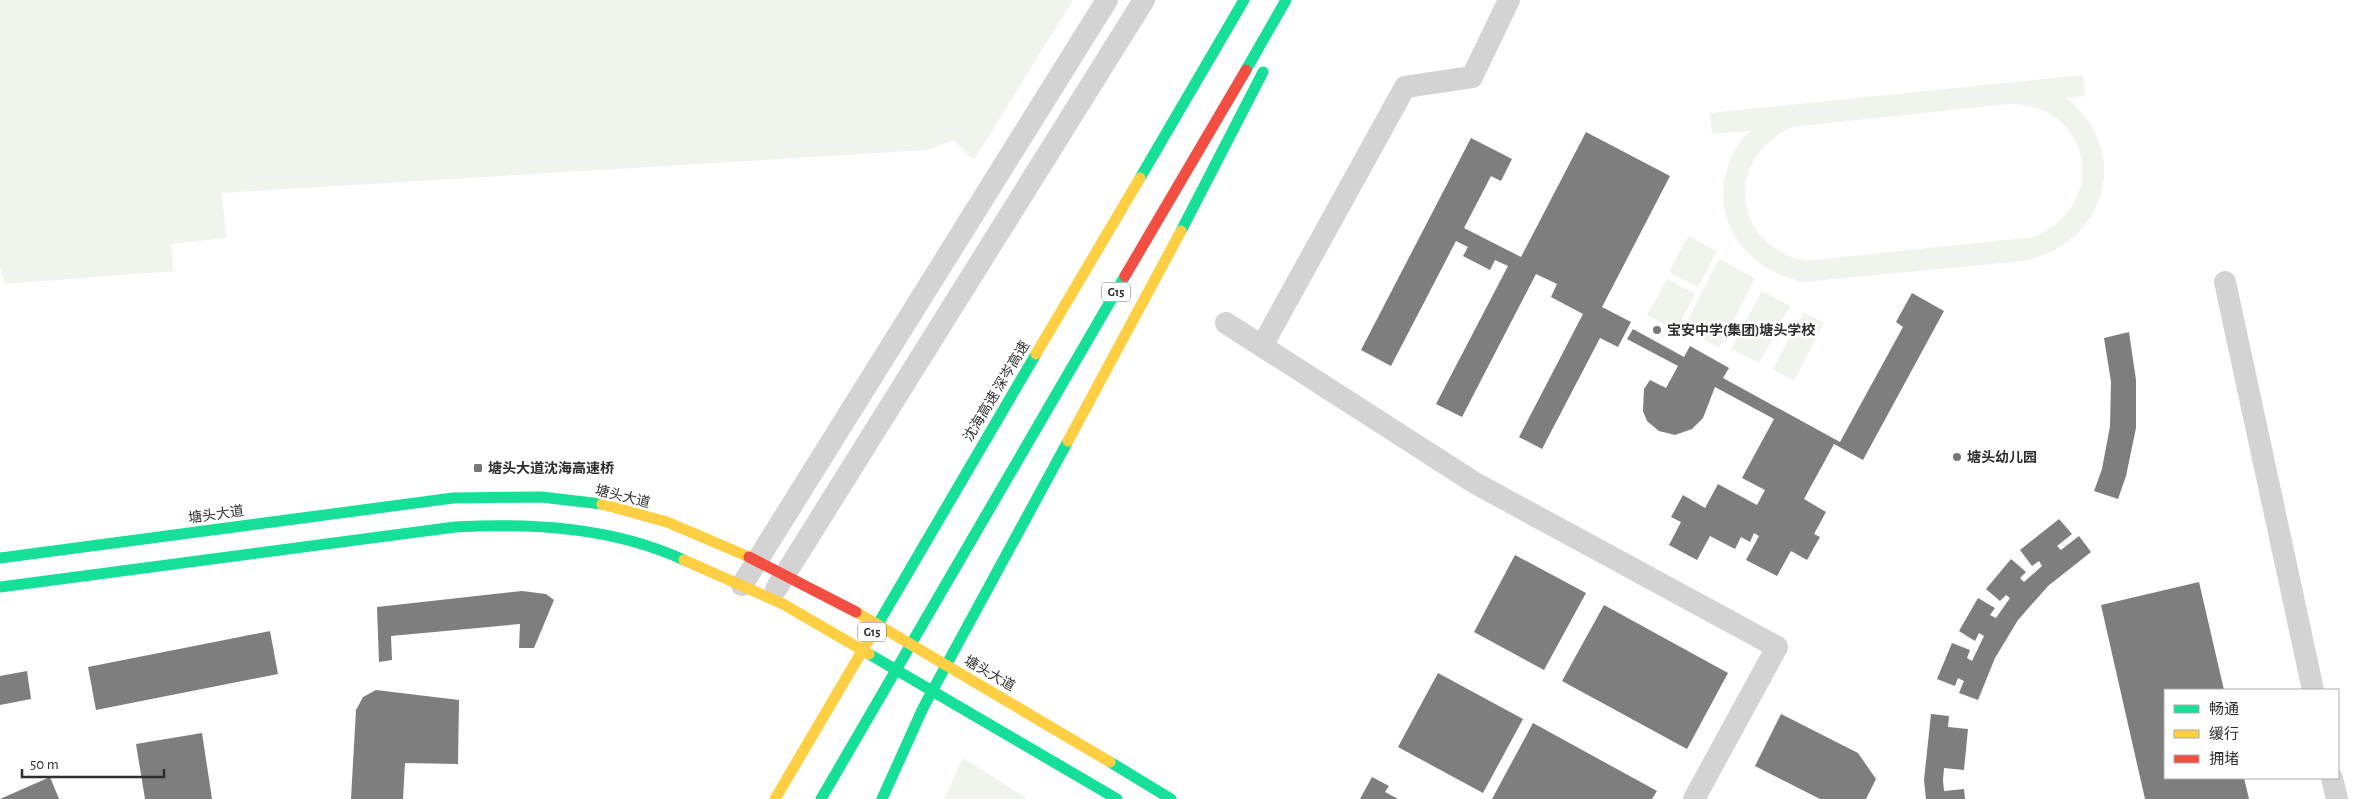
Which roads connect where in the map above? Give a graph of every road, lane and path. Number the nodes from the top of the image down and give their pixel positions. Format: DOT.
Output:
graph roads {
  1 [pos="1107,0"];
  2 [pos="1144,0"];
  3 [pos="1244,0"];
  4 [pos="1286,0"];
  5 [pos="1298,0"];
  6 [pos="1509,0"];
  7 [pos="1290,18"];
  8 [pos="1268,61"];
  9 [pos="2225,282"];
  10 [pos="1226,323"];
  11 [pos="1262,346"];
  12 [pos="0,558"];
  13 [pos="758,560"];
  14 [pos="786,574"];
  15 [pos="742,585"];
  16 [pos="0,587"];
  17 [pos="770,598"];
  18 [pos="2313,689"];
  19 [pos="2332,779"];
  20 [pos="776,799"];
  21 [pos="821,799"];
  22 [pos="882,799"];
  23 [pos="1117,799"];
  24 [pos="1171,799"];
  25 [pos="1694,799"];
  26 [pos="2337,799"];
  1 -- 13 [label="street"];
  2 -- 14 [label="street"];
  3 -- 20 [label="main road, 沈海高速 深岑高速 / G15"];
  4 -- 21 [label="main road, G15"];
  5 -- 7 [label="main road"];
  6 -- 11 [label="street"];
  8 -- 22 [label="main road"];
  9 -- 18 [label="street"];
  10 -- 11 [label="street"];
  11 -- 25 [label="street"];
  12 -- 13 [label="main road, 塘头大道"];
  13 -- 14 [label="main road, 塘头大道"];
  13 -- 15 [label="street"];
  14 -- 17 [label="street"];
  14 -- 24 [label="main road, 塘头大道"];
  15 -- 16 [label="main road"];
  15 -- 17 [label="main road"];
  17 -- 23 [label="main road"];
  19 -- 26 [label="street"];
}
